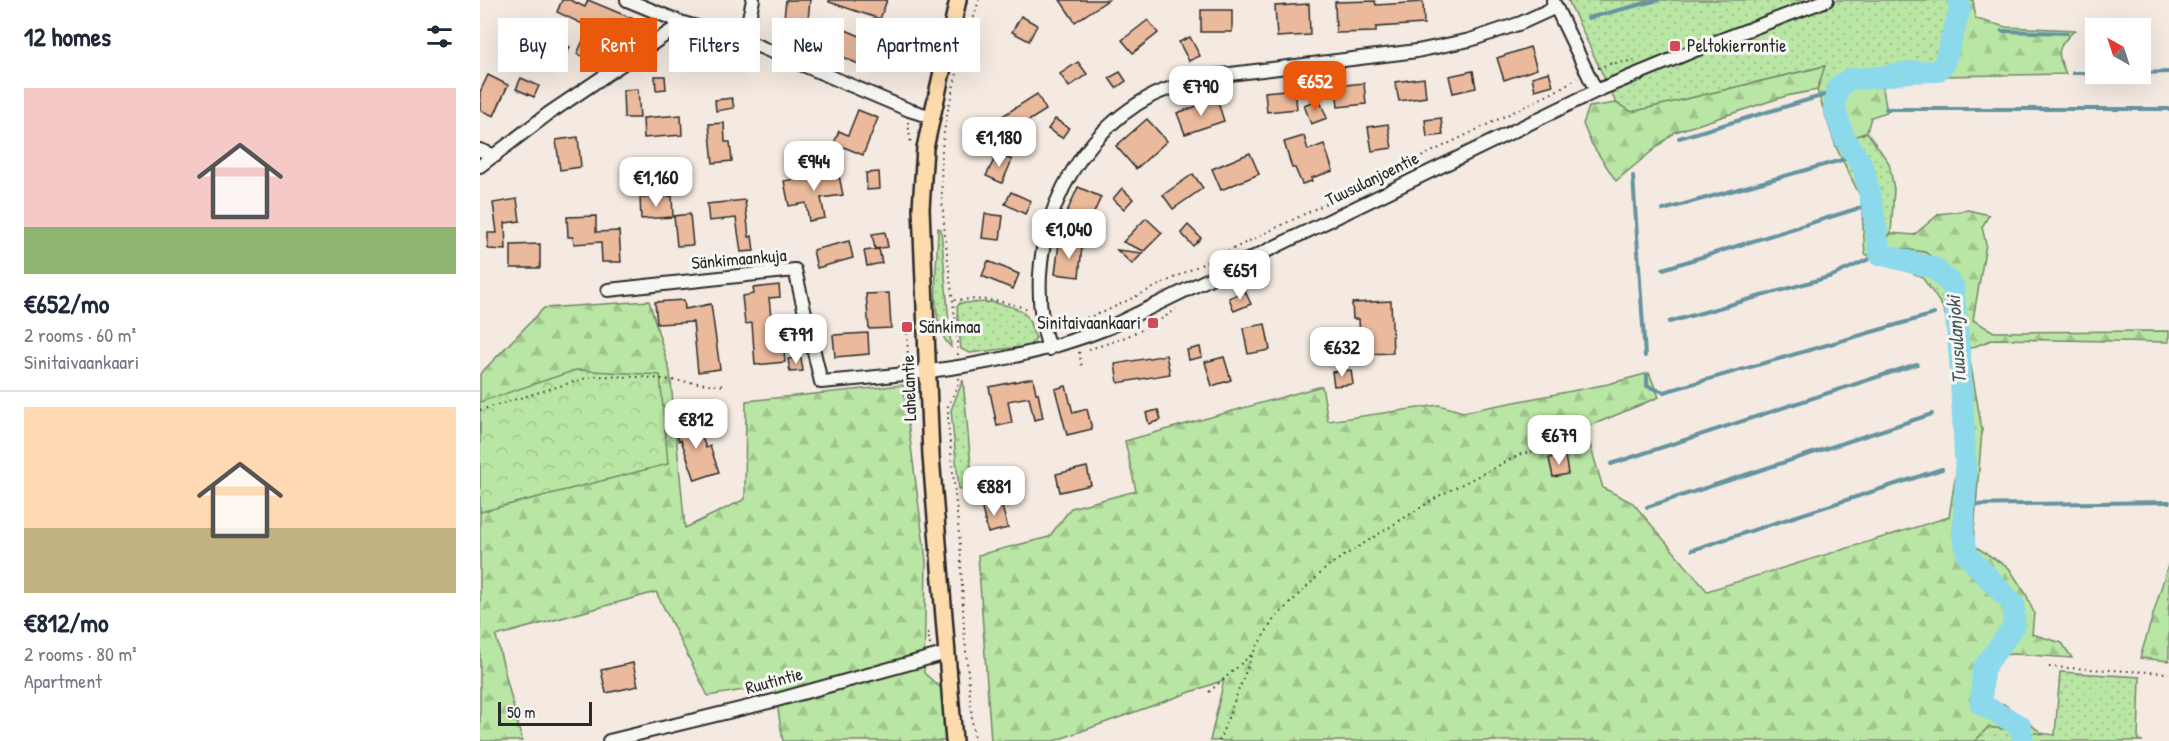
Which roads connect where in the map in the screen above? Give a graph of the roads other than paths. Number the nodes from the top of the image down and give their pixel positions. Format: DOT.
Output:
graph roads {
  1 [pos="627,0"];
  2 [pos="753,0"];
  3 [pos="958,0"];
  4 [pos="1827,0"];
  5 [pos="1554,4"];
  6 [pos="669,18"];
  7 [pos="749,18"];
  8 [pos="669,33"];
  9 [pos="760,47"];
  10 [pos="1596,91"];
  11 [pos="932,117"];
  12 [pos="480,150"];
  13 [pos="495,156"];
  14 [pos="480,166"];
  15 [pos="608,290"];
  16 [pos="1049,348"];
  17 [pos="929,371"];
  18 [pos="947,653"];
  19 [pos="609,741"];
  20 [pos="954,741"];
  1 -- 6 [label="street"];
  2 -- 7 [label="street"];
  3 -- 11 [label="main road, Lahelantie"];
  4 -- 10 [label="street, Tuusulanjoentie"];
  5 -- 10 [label="street"];
  5 -- 16 [label="street"];
  8 -- 13 [label="street"];
  9 -- 11 [label="street"];
  10 -- 16 [label="street, Tuusulanjoentie"];
  11 -- 17 [label="main road, Lahelantie"];
  12 -- 13 [label="street"];
  13 -- 14 [label="street"];
  15 -- 17 [label="street, Sänkimaankuja"];
  16 -- 17 [label="street, Tuusulanjoentie"];
  17 -- 18 [label="main road, Lahelantie"];
  18 -- 19 [label="street, Ruutintie"];
  18 -- 20 [label="main road, Lahelantie"];
}
